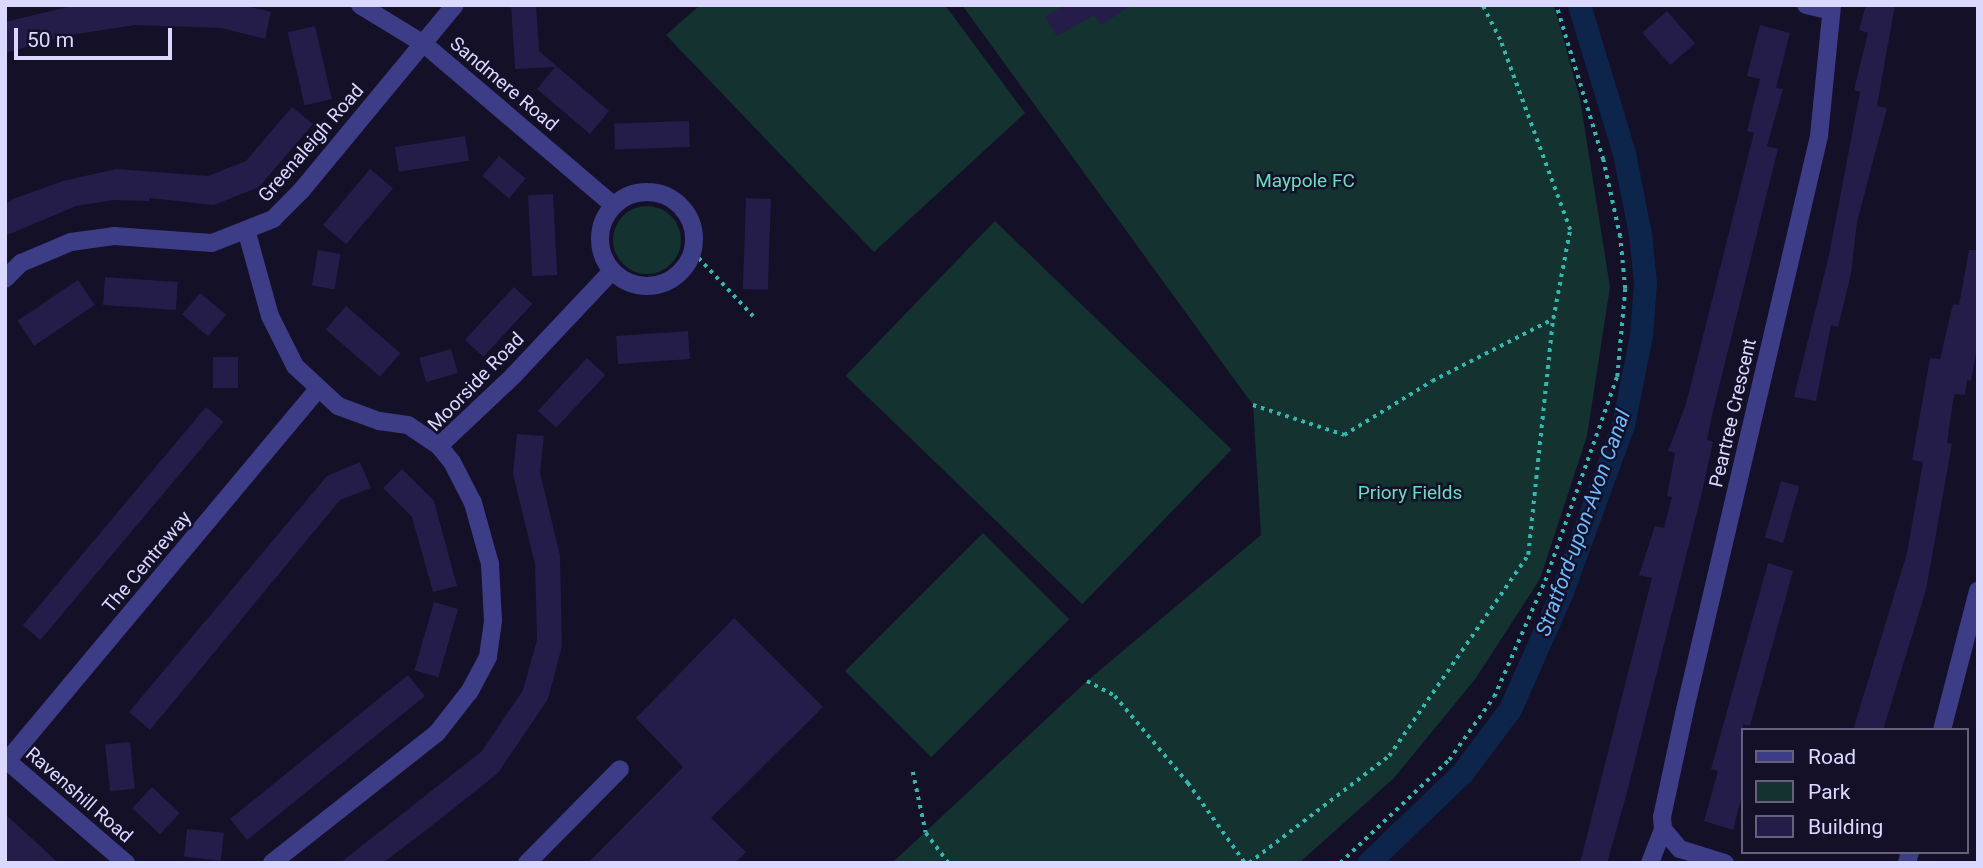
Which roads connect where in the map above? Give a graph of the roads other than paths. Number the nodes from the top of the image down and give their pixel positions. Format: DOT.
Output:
graph roads {
  1 [pos="360,5"];
  2 [pos="455,5"];
  3 [pos="1806,5"];
  4 [pos="1832,8"];
  5 [pos="424,44"];
  6 [pos="613,205"];
  7 [pos="247,233"];
  8 [pos="612,271"];
  9 [pos="5,279"];
  10 [pos="317,390"];
  11 [pos="439,446"];
  12 [pos="1978,592"];
  13 [pos="1943,728"];
  14 [pos="6,760"];
  15 [pos="620,769"];
  16 [pos="1664,829"];
  17 [pos="126,863"];
  18 [pos="272,863"];
  19 [pos="527,863"];
  20 [pos="1650,863"];
  21 [pos="1725,863"];
  1 -- 5 [label="street, Sandmere Road"];
  2 -- 5 [label="street, Greenaleigh Road"];
  3 -- 4 [label="street"];
  4 -- 16 [label="street, Peartree Crescent"];
  5 -- 6 [label="street, Sandmere Road"];
  5 -- 7 [label="street, Greenaleigh Road"];
  6 -- 8 [label="street"];
  6 -- 8 [label="street"];
  7 -- 9 [label="street, Greenaleigh Road"];
  7 -- 10 [label="street"];
  8 -- 11 [label="street, Moorside Road"];
  10 -- 11 [label="street"];
  10 -- 14 [label="street, The Centreway"];
  11 -- 18 [label="street, Moorside Road"];
  12 -- 13 [label="street"];
  14 -- 17 [label="street, Ravenshill Road"];
  15 -- 19 [label="street"];
  16 -- 20 [label="street, Peartree Crescent"];
  16 -- 21 [label="street"];
}
